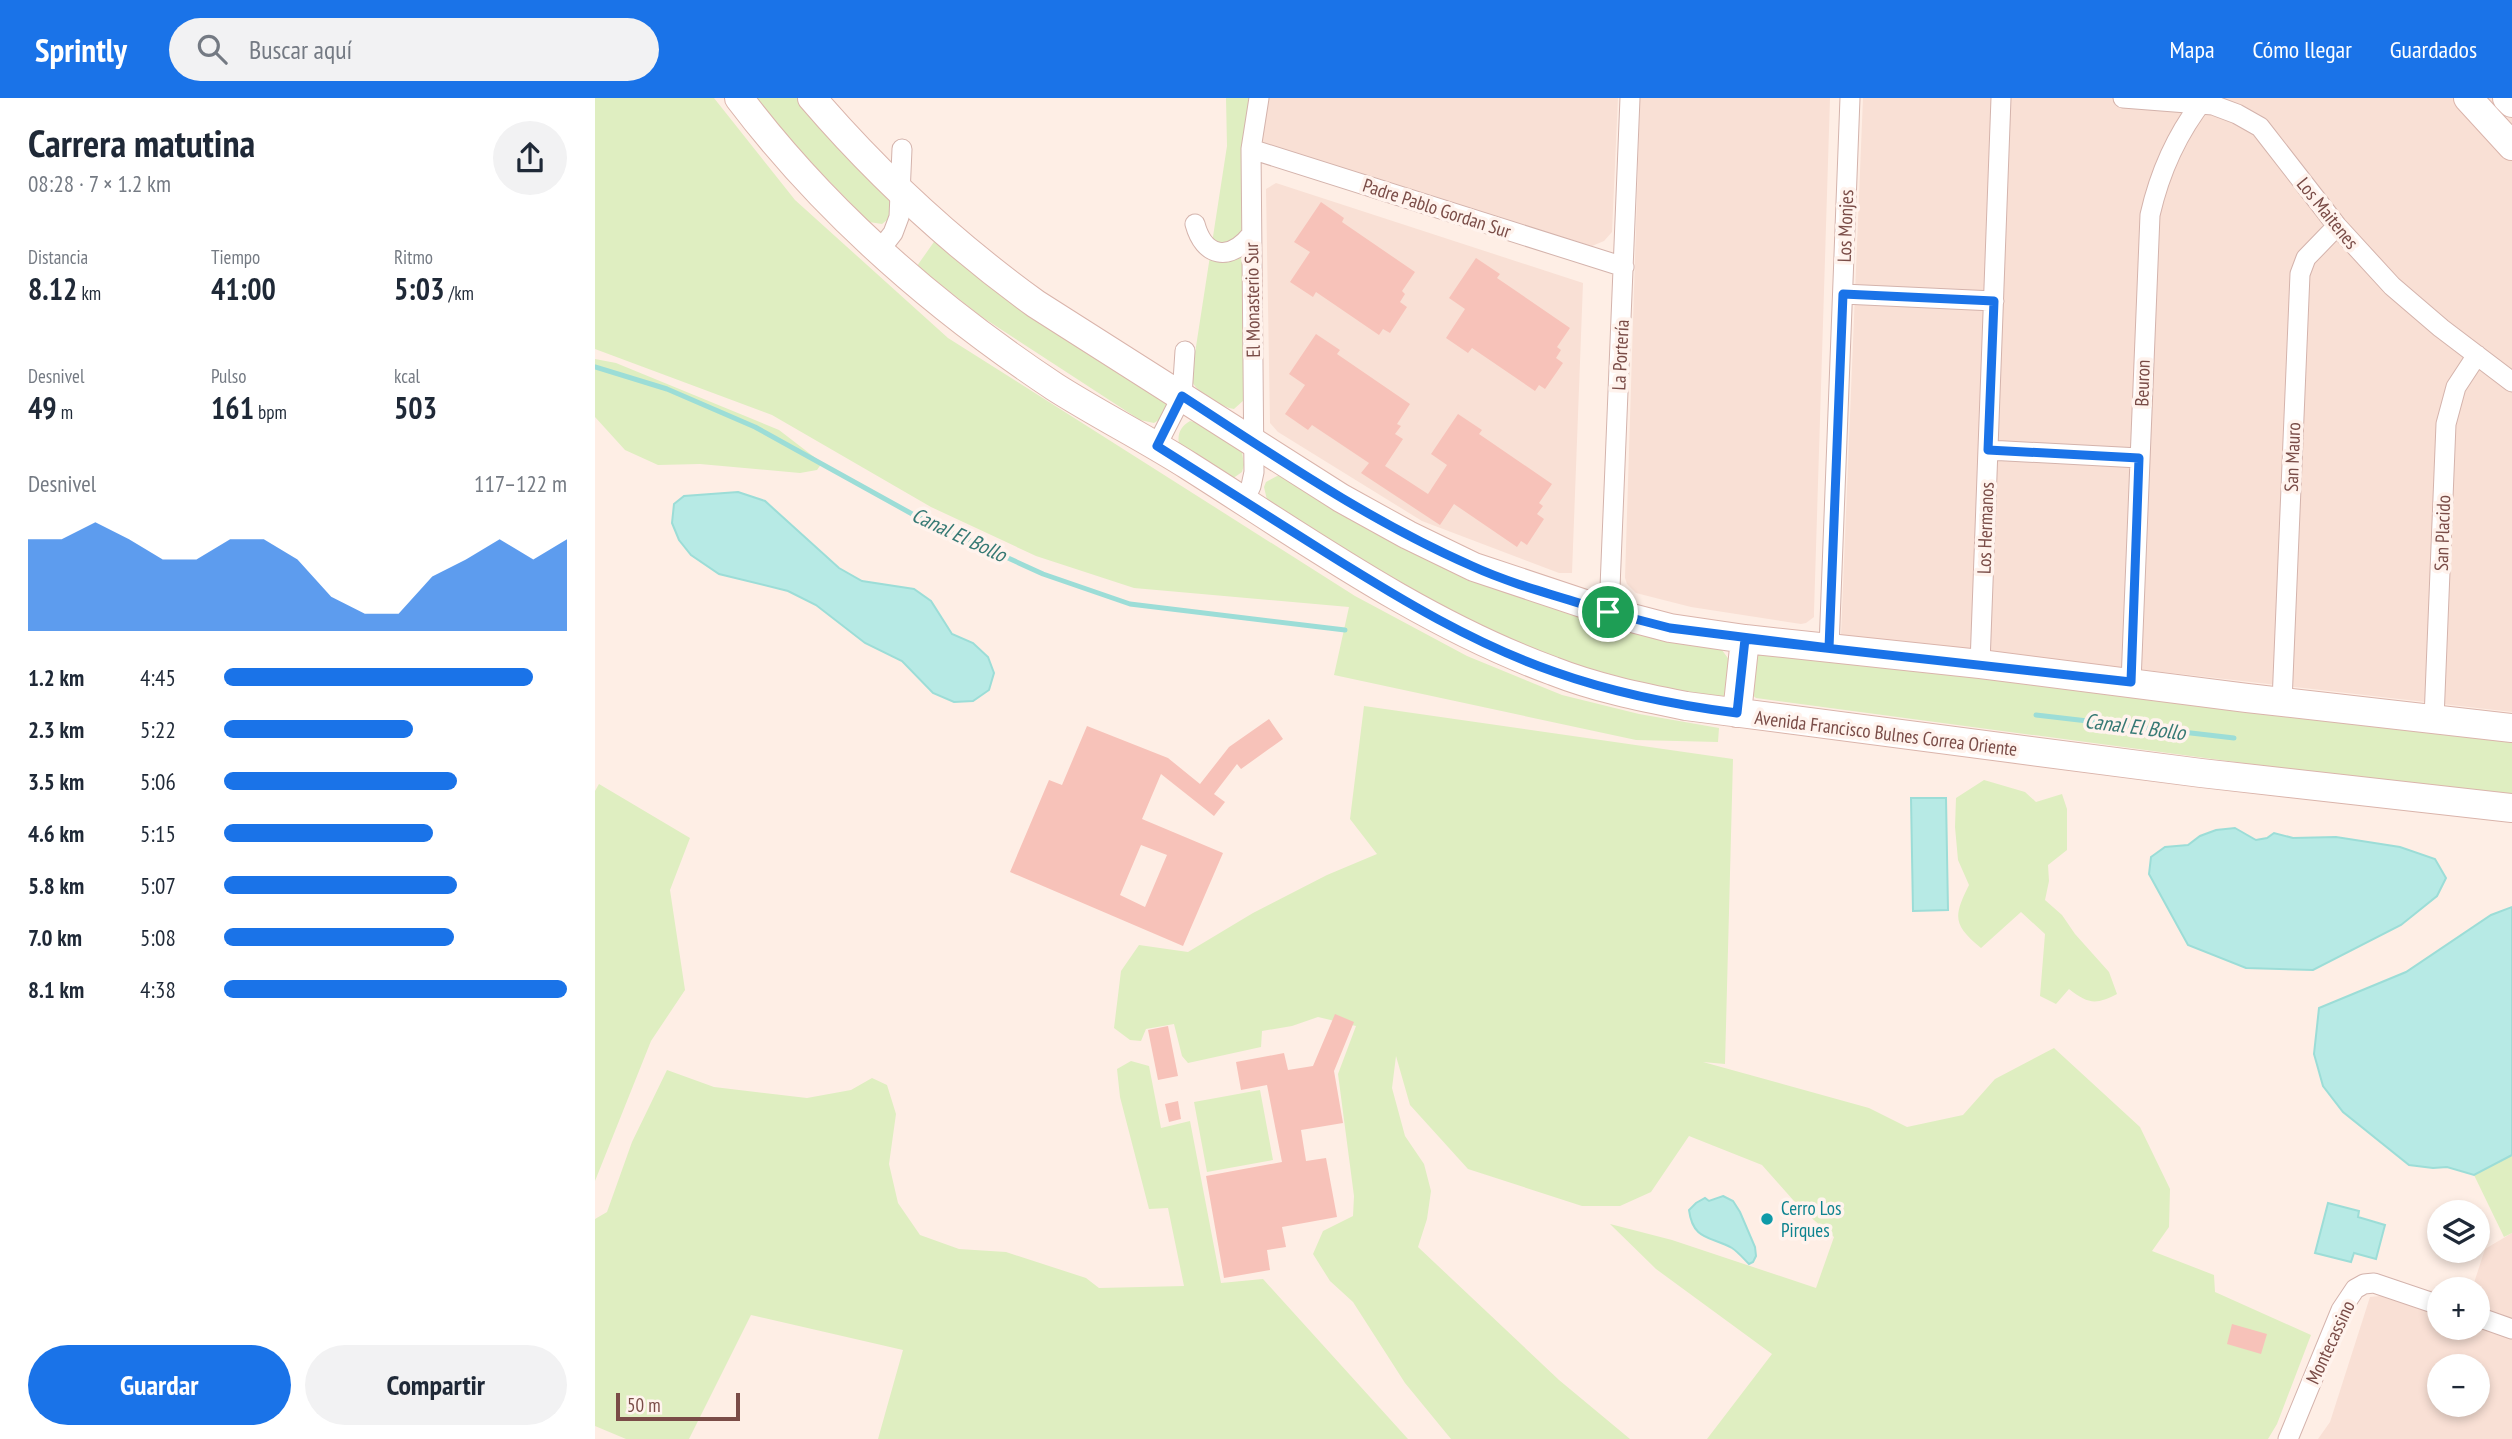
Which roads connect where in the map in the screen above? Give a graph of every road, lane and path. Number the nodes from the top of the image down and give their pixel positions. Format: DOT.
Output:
graph roads {
  1 [pos="740,98"];
  2 [pos="812,98"];
  3 [pos="1259,98"];
  4 [pos="1630,98"];
  5 [pos="1850,98"];
  6 [pos="2001,98"];
  7 [pos="2123,98"];
  8 [pos="2468,98"];
  9 [pos="2507,98"];
  10 [pos="2203,101"];
  11 [pos="2512,103"];
  12 [pos="2512,146"];
  13 [pos="902,149"];
  14 [pos="1251,149"];
  15 [pos="900,193"];
  16 [pos="1195,224"];
  17 [pos="2337,226"];
  18 [pos="1251,235"];
  19 [pos="879,251"];
  20 [pos="1624,267"];
  21 [pos="1843,294"];
  22 [pos="1994,301"];
  23 [pos="1185,351"];
  24 [pos="2477,355"];
  25 [pos="2512,382"];
  26 [pos="1182,396"];
  27 [pos="1254,443"];
  28 [pos="1157,446"];
  29 [pos="1988,450"];
  30 [pos="2139,458"];
  31 [pos="1244,500"];
  32 [pos="1608,612"];
  33 [pos="1745,639"];
  34 [pos="1829,648"];
  35 [pos="1980,664"];
  36 [pos="2131,682"];
  37 [pos="2282,702"];
  38 [pos="1737,713"];
  39 [pos="2434,719"];
  40 [pos="2512,728"];
  41 [pos="2512,808"];
  42 [pos="2427,1300"];
  43 [pos="2490,1322"];
  44 [pos="2512,1329"];
  45 [pos="2288,1439"];
  1 -- 19 [label="street, Avenida Francisco Bulnes Correa Oriente"];
  2 -- 15 [label="street"];
  3 -- 14 [label="street, El Monasterio Sur"];
  4 -- 20 [label="street, La Portería"];
  5 -- 21 [label="street, Los Monjes"];
  6 -- 22 [label="street, Los Hermanos"];
  7 -- 10 [label="street, Los Maitenes"];
  8 -- 12 [label="street"];
  9 -- 11 [label="street"];
  10 -- 17 [label="street, Los Maitenes"];
  10 -- 30 [label="street, Beuron"];
  13 -- 15 [label="street"];
  14 -- 18 [label="street, El Monasterio Sur"];
  14 -- 20 [label="street, Padre Pablo Gordan Sur"];
  15 -- 19 [label="street"];
  15 -- 26 [label="street"];
  16 -- 18 [label="street"];
  17 -- 24 [label="street, Los Maitenes"];
  17 -- 37 [label="street, San Mauro"];
  18 -- 27 [label="street, El Monasterio Sur"];
  19 -- 28 [label="street, Avenida Francisco Bulnes Correa Oriente"];
  20 -- 32 [label="street, La Portería"];
  21 -- 22 [label="street"];
  21 -- 34 [label="street, Los Monjes"];
  22 -- 29 [label="street, Los Hermanos"];
  23 -- 26 [label="street"];
  24 -- 25 [label="street, Los Maitenes"];
  24 -- 39 [label="street, San Placido"];
  26 -- 27 [label="street"];
  26 -- 28 [label="street"];
  27 -- 31 [label="street, El Monasterio Sur"];
  27 -- 32 [label="street"];
  28 -- 31 [label="street, Avenida Francisco Bulnes Correa Oriente"];
  29 -- 30 [label="street"];
  29 -- 35 [label="street, Los Hermanos"];
  30 -- 36 [label="street, Beuron"];
  31 -- 38 [label="street, Avenida Francisco Bulnes Correa Oriente"];
  32 -- 33 [label="street"];
  33 -- 34 [label="street"];
  33 -- 38 [label="street"];
  34 -- 35 [label="street"];
  35 -- 36 [label="street"];
  36 -- 37 [label="street"];
  37 -- 39 [label="street"];
  38 -- 41 [label="street, Avenida Francisco Bulnes Correa Oriente"];
  39 -- 40 [label="street"];
  42 -- 45 [label="street, Montecassino"];
  43 -- 44 [label="street"];
}
